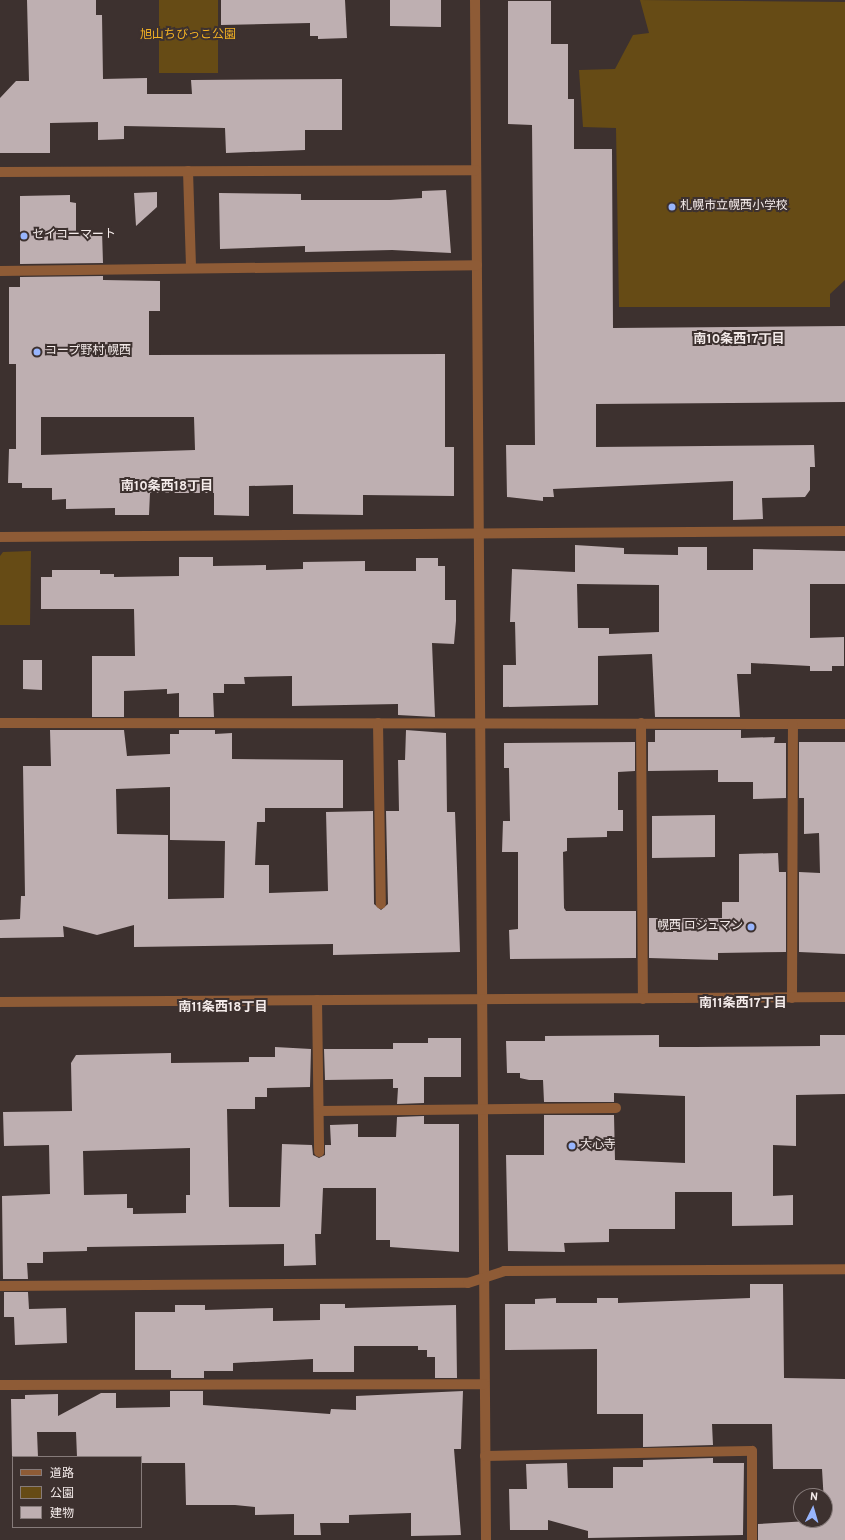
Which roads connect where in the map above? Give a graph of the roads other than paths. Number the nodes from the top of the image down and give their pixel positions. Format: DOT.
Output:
graph roads {
  1 [pos="475,0"];
  2 [pos="476,170"];
  3 [pos="188,171"];
  4 [pos="0,172"];
  5 [pos="477,265"];
  6 [pos="191,268"];
  7 [pos="0,271"];
  8 [pos="845,532"];
  9 [pos="479,533"];
  10 [pos="0,537"];
  11 [pos="0,723"];
  12 [pos="378,723"];
  13 [pos="641,723"];
  14 [pos="793,724"];
  15 [pos="845,724"];
  16 [pos="480,725"];
  17 [pos="381,904"];
  18 [pos="792,998"];
  19 [pos="845,998"];
  20 [pos="644,999"];
  21 [pos="318,1000"];
  22 [pos="482,1000"];
  23 [pos="0,1002"];
  24 [pos="616,1108"];
  25 [pos="482,1110"];
  26 [pos="319,1112"];
  27 [pos="320,1152"];
  28 [pos="845,1269"];
  29 [pos="484,1277"];
  30 [pos="0,1286"];
  31 [pos="484,1384"];
  32 [pos="0,1385"];
  33 [pos="485,1456"];
  34 [pos="486,1540"];
  35 [pos="752,1540"];
  1 -- 2 [label="street"];
  2 -- 3 [label="street"];
  2 -- 5 [label="street"];
  3 -- 4 [label="street"];
  3 -- 6 [label="street"];
  5 -- 6 [label="street"];
  5 -- 9 [label="street"];
  6 -- 7 [label="street"];
  8 -- 9 [label="street"];
  9 -- 10 [label="street"];
  9 -- 16 [label="street"];
  11 -- 12 [label="street"];
  12 -- 16 [label="street"];
  12 -- 17 [label="street"];
  13 -- 14 [label="street"];
  13 -- 16 [label="street"];
  13 -- 20 [label="street"];
  14 -- 15 [label="street"];
  14 -- 18 [label="street"];
  16 -- 22 [label="street"];
  18 -- 19 [label="street"];
  18 -- 20 [label="street"];
  20 -- 22 [label="street"];
  21 -- 22 [label="street"];
  21 -- 23 [label="street"];
  21 -- 26 [label="street"];
  22 -- 25 [label="street"];
  24 -- 25 [label="street"];
  25 -- 26 [label="street"];
  25 -- 29 [label="street"];
  26 -- 27 [label="street"];
  28 -- 29 [label="street"];
  29 -- 30 [label="street"];
  29 -- 31 [label="street"];
  31 -- 32 [label="street"];
  31 -- 33 [label="street"];
  33 -- 34 [label="street"];
  33 -- 35 [label="street"];
}
